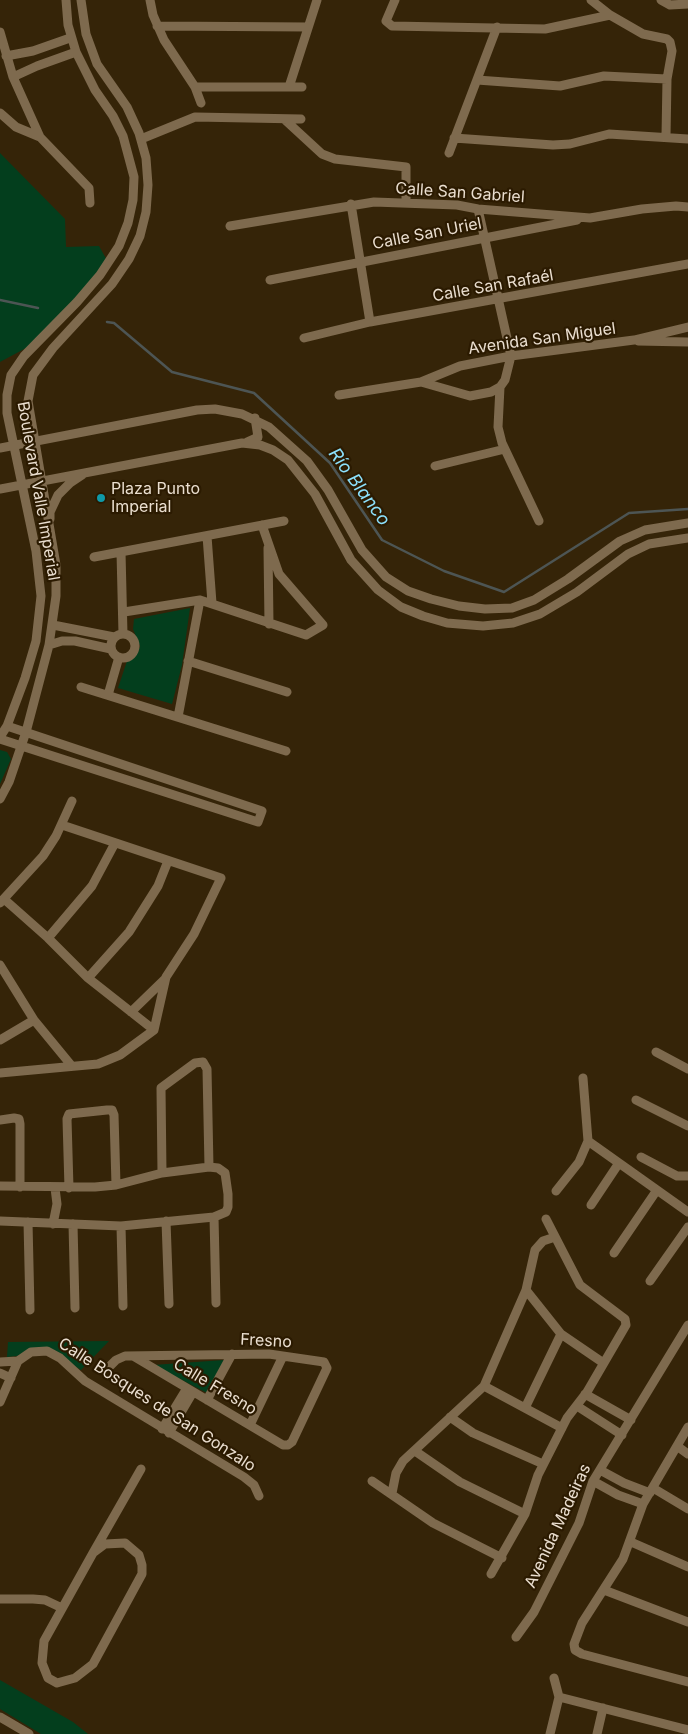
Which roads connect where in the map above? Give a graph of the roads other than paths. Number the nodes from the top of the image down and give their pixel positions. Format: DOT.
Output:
graph roads {
  1 [pos="66,0"];
  2 [pos="81,0"];
  3 [pos="150,0"];
  4 [pos="317,0"];
  5 [pos="395,0"];
  6 [pos="591,0"];
  7 [pos="661,0"];
  8 [pos="688,4"];
  9 [pos="610,16"];
  10 [pos="157,26"];
  11 [pos="308,27"];
  12 [pos="497,27"];
  13 [pos="0,32"];
  14 [pos="70,38"];
  15 [pos="48,46"];
  16 [pos="76,52"];
  17 [pos="6,56"];
  18 [pos="52,62"];
  19 [pos="13,77"];
  20 [pos="667,79"];
  21 [pos="477,80"];
  22 [pos="195,87"];
  23 [pos="302,87"];
  24 [pos="289,88"];
  25 [pos="201,104"];
  26 [pos="0,113"];
  27 [pos="284,118"];
  28 [pos="301,118"];
  29 [pos="666,136"];
  30 [pos="40,137"];
  31 [pos="454,138"];
  32 [pos="141,139"];
  33 [pos="688,139"];
  34 [pos="449,154"];
  35 [pos="90,203"];
  36 [pos="406,203"];
  37 [pos="351,204"];
  38 [pos="688,208"];
  39 [pos="478,209"];
  40 [pos="590,218"];
  41 [pos="230,226"];
  42 [pos="485,238"];
  43 [pos="361,262"];
  44 [pos="688,264"];
  45 [pos="270,280"];
  46 [pos="498,301"];
  47 [pos="60,319"];
  48 [pos="370,322"];
  49 [pos="72,327"];
  50 [pos="688,327"];
  51 [pos="304,338"];
  52 [pos="634,340"];
  53 [pos="688,342"];
  54 [pos="511,356"];
  55 [pos="421,382"];
  56 [pos="500,387"];
  57 [pos="339,395"];
  58 [pos="255,418"];
  59 [pos="33,441"];
  60 [pos="242,443"];
  61 [pos="13,445"];
  62 [pos="0,448"];
  63 [pos="505,449"];
  64 [pos="435,466"];
  65 [pos="87,472"];
  66 [pos="41,481"];
  67 [pos="22,485"];
  68 [pos="0,489"];
  69 [pos="284,521"];
  70 [pos="540,521"];
  71 [pos="688,523"];
  72 [pos="262,525"];
  73 [pos="672,525"];
  74 [pos="49,530"];
  75 [pos="207,536"];
  76 [pos="688,538"];
  77 [pos="675,540"];
  78 [pos="267,541"];
  79 [pos="121,552"];
  80 [pos="94,557"];
  81 [pos="375,567"];
  82 [pos="364,575"];
  83 [pos="568,579"];
  84 [pos="577,592"];
  85 [pos="41,596"];
  86 [pos="56,596"];
  87 [pos="200,600"];
  88 [pos="212,603"];
  89 [pos="124,612"];
  90 [pos="269,624"];
  91 [pos="53,625"];
  92 [pos="77,630"];
  93 [pos="119,636"];
  94 [pos="76,641"];
  95 [pos="49,645"];
  96 [pos="111,649"];
  97 [pos="119,657"];
  98 [pos="188,661"];
  99 [pos="81,686"];
  100 [pos="287,692"];
  101 [pos="108,695"];
  102 [pos="178,717"];
  103 [pos="7,726"];
  104 [pos="26,732"];
  105 [pos="0,738"];
  106 [pos="44,738"];
  107 [pos="21,746"];
  108 [pos="286,751"];
  109 [pos="40,752"];
  110 [pos="152,775"];
  111 [pos="146,787"];
  112 [pos="0,799"];
  113 [pos="72,801"];
  114 [pos="62,825"];
  115 [pos="115,843"];
  116 [pos="168,861"];
  117 [pos="2,901"];
  118 [pos="48,938"];
  119 [pos="1,970"];
  120 [pos="166,977"];
  121 [pos="88,978"];
  122 [pos="131,1012"];
  123 [pos="34,1020"];
  124 [pos="154,1030"];
  125 [pos="0,1040"];
  126 [pos="656,1052"];
  127 [pos="71,1065"];
  128 [pos="688,1069"];
  129 [pos="0,1073"];
  130 [pos="583,1078"];
  131 [pos="636,1100"];
  132 [pos="0,1120"];
  133 [pos="688,1126"];
  134 [pos="588,1141"];
  135 [pos="641,1157"];
  136 [pos="619,1164"];
  137 [pos="209,1167"];
  138 [pos="162,1173"];
  139 [pos="688,1176"];
  140 [pos="116,1185"];
  141 [pos="0,1186"];
  142 [pos="20,1187"];
  143 [pos="55,1188"];
  144 [pos="69,1188"];
  145 [pos="657,1190"];
  146 [pos="556,1192"];
  147 [pos="591,1205"];
  148 [pos="688,1212"];
  149 [pos="214,1217"];
  150 [pos="546,1219"];
  151 [pos="0,1221"];
  152 [pos="166,1221"];
  153 [pos="28,1222"];
  154 [pos="53,1224"];
  155 [pos="73,1224"];
  156 [pos="121,1226"];
  157 [pos="688,1226"];
  158 [pos="555,1237"];
  159 [pos="614,1253"];
  160 [pos="650,1281"];
  161 [pos="526,1290"];
  162 [pos="216,1303"];
  163 [pos="169,1304"];
  164 [pos="123,1306"];
  165 [pos="76,1308"];
  166 [pos="30,1310"];
  167 [pos="688,1325"];
  168 [pos="561,1334"];
  169 [pos="232,1354"];
  170 [pos="132,1356"];
  171 [pos="283,1356"];
  172 [pos="18,1361"];
  173 [pos="0,1362"];
  174 [pos="602,1362"];
  175 [pos="110,1366"];
  176 [pos="0,1373"];
  177 [pos="12,1378"];
  178 [pos="484,1386"];
  179 [pos="190,1390"];
  180 [pos="585,1394"];
  181 [pos="207,1400"];
  182 [pos="0,1402"];
  183 [pos="577,1406"];
  184 [pos="525,1408"];
  185 [pos="450,1417"];
  186 [pos="632,1420"];
  187 [pos="250,1425"];
  188 [pos="688,1427"];
  189 [pos="562,1428"];
  190 [pos="166,1431"];
  191 [pos="622,1435"];
  192 [pos="283,1445"];
  193 [pos="677,1446"];
  194 [pos="415,1451"];
  195 [pos="688,1454"];
  196 [pos="542,1464"];
  197 [pos="141,1469"];
  198 [pos="600,1470"];
  199 [pos="372,1481"];
  200 [pos="593,1481"];
  201 [pos="651,1490"];
  202 [pos="392,1492"];
  203 [pos="259,1496"];
  204 [pos="643,1504"];
  205 [pos="688,1509"];
  206 [pos="525,1514"];
  207 [pos="631,1542"];
  208 [pos="94,1552"];
  209 [pos="502,1558"];
  210 [pos="688,1567"];
  211 [pos="491,1574"];
  212 [pos="604,1590"];
  213 [pos="0,1599"];
  214 [pos="62,1608"];
  215 [pos="688,1622"];
  216 [pos="516,1637"];
  217 [pos="554,1678"];
  218 [pos="688,1682"];
  219 [pos="559,1697"];
  220 [pos="604,1708"];
  221 [pos="0,1717"];
  222 [pos="680,1731"];
  223 [pos="29,1734"];
  224 [pos="550,1734"];
  225 [pos="597,1734"];
  1 -- 14 [label="street, Boulevard Valle Imperial"];
  2 -- 32 [label="street, Boulevard Valle Imperial"];
  3 -- 10 [label="street"];
  4 -- 11 [label="street"];
  5 -- 12 [label="street"];
  6 -- 9 [label="street"];
  7 -- 8 [label="street"];
  9 -- 12 [label="street"];
  9 -- 20 [label="street"];
  10 -- 11 [label="street"];
  10 -- 22 [label="street"];
  11 -- 24 [label="street"];
  12 -- 21 [label="street"];
  13 -- 17 [label="street"];
  14 -- 15 [label="street"];
  14 -- 16 [label="street, Boulevard Valle Imperial"];
  15 -- 17 [label="street"];
  15 -- 18 [label="street"];
  16 -- 18 [label="street"];
  16 -- 47 [label="street, Boulevard Valle Imperial"];
  17 -- 19 [label="street"];
  18 -- 19 [label="street"];
  19 -- 30 [label="street"];
  20 -- 21 [label="street"];
  20 -- 29 [label="street"];
  21 -- 31 [label="street"];
  22 -- 24 [label="street"];
  22 -- 25 [label="street"];
  23 -- 24 [label="street"];
  26 -- 30 [label="street"];
  27 -- 28 [label="street"];
  27 -- 32 [label="street"];
  27 -- 36 [label="street"];
  29 -- 31 [label="street"];
  29 -- 33 [label="street"];
  30 -- 35 [label="street"];
  31 -- 34 [label="street"];
  32 -- 49 [label="street, Boulevard Valle Imperial"];
  36 -- 37 [label="street, Calle San Gabriel"];
  36 -- 39 [label="street, Calle San Gabriel"];
  37 -- 41 [label="street, Calle San Gabriel"];
  37 -- 43 [label="street"];
  38 -- 40 [label="street, Calle San Gabriel"];
  39 -- 40 [label="street, Calle San Gabriel"];
  39 -- 42 [label="street"];
  40 -- 42 [label="street, Calle San Uriel"];
  42 -- 43 [label="street, Calle San Uriel"];
  42 -- 46 [label="street"];
  43 -- 45 [label="street, Calle San Uriel"];
  43 -- 48 [label="street"];
  44 -- 46 [label="street, Calle San Rafaél"];
  46 -- 48 [label="street, Calle San Rafaél"];
  46 -- 54 [label="street"];
  47 -- 49 [label="street"];
  47 -- 61 [label="street, Boulevard Valle Imperial"];
  48 -- 51 [label="street, Calle San Rafaél"];
  49 -- 59 [label="street, Boulevard Valle Imperial"];
  50 -- 52 [label="street, Avenida San Miguel"];
  52 -- 53 [label="street, Avenida San Miguel"];
  52 -- 54 [label="street, Avenida San Miguel"];
  54 -- 55 [label="street, Avenida San Miguel"];
  54 -- 56 [label="street"];
  55 -- 56 [label="street"];
  55 -- 57 [label="street, Avenida San Miguel"];
  56 -- 63 [label="street"];
  58 -- 59 [label="street"];
  58 -- 60 [label="street"];
  58 -- 81 [label="street"];
  59 -- 61 [label="street"];
  59 -- 66 [label="street, Boulevard Valle Imperial"];
  60 -- 65 [label="street"];
  60 -- 82 [label="street"];
  61 -- 62 [label="street"];
  61 -- 67 [label="street, Boulevard Valle Imperial"];
  63 -- 64 [label="street"];
  63 -- 70 [label="street"];
  65 -- 66 [label="street"];
  65 -- 74 [label="street"];
  66 -- 67 [label="street"];
  66 -- 74 [label="street, Boulevard Valle Imperial"];
  67 -- 68 [label="street"];
  67 -- 85 [label="street, Boulevard Valle Imperial"];
  69 -- 72 [label="street"];
  71 -- 73 [label="street"];
  72 -- 75 [label="street"];
  72 -- 78 [label="street"];
  73 -- 77 [label="street"];
  73 -- 83 [label="street"];
  74 -- 86 [label="street, Boulevard Valle Imperial"];
  75 -- 79 [label="street"];
  75 -- 88 [label="street"];
  76 -- 77 [label="street"];
  77 -- 84 [label="street"];
  78 -- 90 [label="street"];
  78 -- 90 [label="street"];
  79 -- 80 [label="street"];
  79 -- 89 [label="street"];
  81 -- 82 [label="street"];
  81 -- 83 [label="street"];
  82 -- 84 [label="street"];
  83 -- 84 [label="street"];
  85 -- 86 [label="street"];
  85 -- 103 [label="street, Boulevard Valle Imperial"];
  86 -- 91 [label="street, Boulevard Valle Imperial"];
  87 -- 88 [label="street"];
  87 -- 89 [label="street"];
  87 -- 98 [label="street"];
  88 -- 90 [label="street"];
  89 -- 93 [label="street"];
  91 -- 92 [label="street"];
  91 -- 95 [label="street, Boulevard Valle Imperial"];
  92 -- 93 [label="street"];
  92 -- 94 [label="street"];
  93 -- 96 [label="street"];
  93 -- 97 [label="street"];
  94 -- 95 [label="street"];
  94 -- 96 [label="street"];
  95 -- 104 [label="street, Boulevard Valle Imperial"];
  96 -- 97 [label="street"];
  97 -- 101 [label="street"];
  98 -- 100 [label="street"];
  98 -- 102 [label="street"];
  99 -- 101 [label="street"];
  101 -- 102 [label="street"];
  102 -- 108 [label="street"];
  103 -- 104 [label="street"];
  103 -- 105 [label="street, Boulevard Valle Imperial"];
  104 -- 106 [label="street"];
  104 -- 107 [label="street, Boulevard Valle Imperial"];
  105 -- 107 [label="street"];
  106 -- 109 [label="street"];
  106 -- 110 [label="street"];
  107 -- 109 [label="street"];
  107 -- 112 [label="street, Boulevard Valle Imperial"];
  109 -- 111 [label="street"];
  110 -- 111 [label="street"];
  110 -- 111 [label="street"];
  113 -- 114 [label="street"];
  114 -- 115 [label="street"];
  114 -- 117 [label="street"];
  115 -- 116 [label="street"];
  115 -- 118 [label="street"];
  116 -- 120 [label="street"];
  116 -- 121 [label="street"];
  117 -- 118 [label="street"];
  118 -- 121 [label="street"];
  119 -- 123 [label="street"];
  120 -- 122 [label="street"];
  120 -- 124 [label="street"];
  121 -- 122 [label="street"];
  122 -- 124 [label="street"];
  123 -- 125 [label="street"];
  123 -- 127 [label="street"];
  124 -- 127 [label="street"];
  126 -- 128 [label="street"];
  127 -- 129 [label="street"];
  130 -- 134 [label="street"];
  131 -- 133 [label="street"];
  132 -- 142 [label="street"];
  134 -- 136 [label="street"];
  134 -- 146 [label="street"];
  135 -- 139 [label="street"];
  136 -- 145 [label="street"];
  136 -- 147 [label="street"];
  137 -- 138 [label="street"];
  137 -- 138 [label="street"];
  137 -- 149 [label="street"];
  138 -- 140 [label="street"];
  140 -- 144 [label="street"];
  140 -- 144 [label="street"];
  141 -- 142 [label="street"];
  142 -- 143 [label="street"];
  143 -- 144 [label="street"];
  143 -- 154 [label="street"];
  145 -- 148 [label="street"];
  145 -- 159 [label="street"];
  149 -- 152 [label="street"];
  149 -- 162 [label="street"];
  150 -- 158 [label="street"];
  151 -- 153 [label="street"];
  152 -- 156 [label="street"];
  152 -- 163 [label="street"];
  153 -- 154 [label="street"];
  153 -- 166 [label="street"];
  154 -- 155 [label="street"];
  155 -- 156 [label="street"];
  155 -- 165 [label="street"];
  156 -- 164 [label="street"];
  157 -- 160 [label="street"];
  158 -- 161 [label="street"];
  158 -- 174 [label="street"];
  161 -- 168 [label="street"];
  161 -- 178 [label="street"];
  167 -- 186 [label="street, Avenida Madeiras"];
  168 -- 174 [label="street"];
  168 -- 184 [label="street"];
  169 -- 170 [label="street, Fresno"];
  169 -- 171 [label="street, Fresno"];
  169 -- 181 [label="street"];
  170 -- 175 [label="street, Fresno"];
  170 -- 179 [label="street, Calle Fresno"];
  171 -- 187 [label="street"];
  171 -- 192 [label="street, Fresno"];
  172 -- 173 [label="street, Calle Bosques de San Gonzalo"];
  172 -- 177 [label="street"];
  172 -- 190 [label="street, Calle Bosques de San Gonzalo"];
  174 -- 180 [label="street"];
  176 -- 177 [label="street"];
  177 -- 182 [label="street"];
  178 -- 184 [label="street"];
  178 -- 185 [label="street"];
  179 -- 181 [label="street, Calle Fresno"];
  179 -- 190 [label="street"];
  180 -- 183 [label="street"];
  180 -- 186 [label="street"];
  181 -- 187 [label="street, Calle Fresno"];
  183 -- 189 [label="street"];
  183 -- 191 [label="street"];
  184 -- 189 [label="street"];
  185 -- 194 [label="street"];
  185 -- 196 [label="street"];
  186 -- 191 [label="street, Avenida Madeiras"];
  187 -- 192 [label="street, Calle Fresno"];
  188 -- 193 [label="street"];
  189 -- 196 [label="street"];
  190 -- 203 [label="street, Calle Bosques de San Gonzalo"];
  191 -- 198 [label="street, Avenida Madeiras"];
  193 -- 195 [label="street"];
  193 -- 201 [label="street"];
  194 -- 202 [label="street"];
  194 -- 206 [label="street"];
  196 -- 206 [label="street"];
  197 -- 208 [label="street"];
  198 -- 200 [label="street, Avenida Madeiras"];
  198 -- 201 [label="street"];
  199 -- 202 [label="street"];
  200 -- 204 [label="street"];
  200 -- 216 [label="street, Avenida Madeiras"];
  201 -- 204 [label="street"];
  201 -- 205 [label="street"];
  202 -- 209 [label="street"];
  204 -- 207 [label="street"];
  206 -- 209 [label="street"];
  207 -- 210 [label="street"];
  207 -- 212 [label="street"];
  208 -- 214 [label="street"];
  208 -- 214 [label="street"];
  209 -- 211 [label="street"];
  212 -- 215 [label="street"];
  212 -- 218 [label="street"];
  213 -- 214 [label="street"];
  217 -- 219 [label="street"];
  219 -- 220 [label="street"];
  219 -- 224 [label="street"];
  220 -- 222 [label="street"];
  220 -- 225 [label="street"];
  221 -- 223 [label="street"];
}
